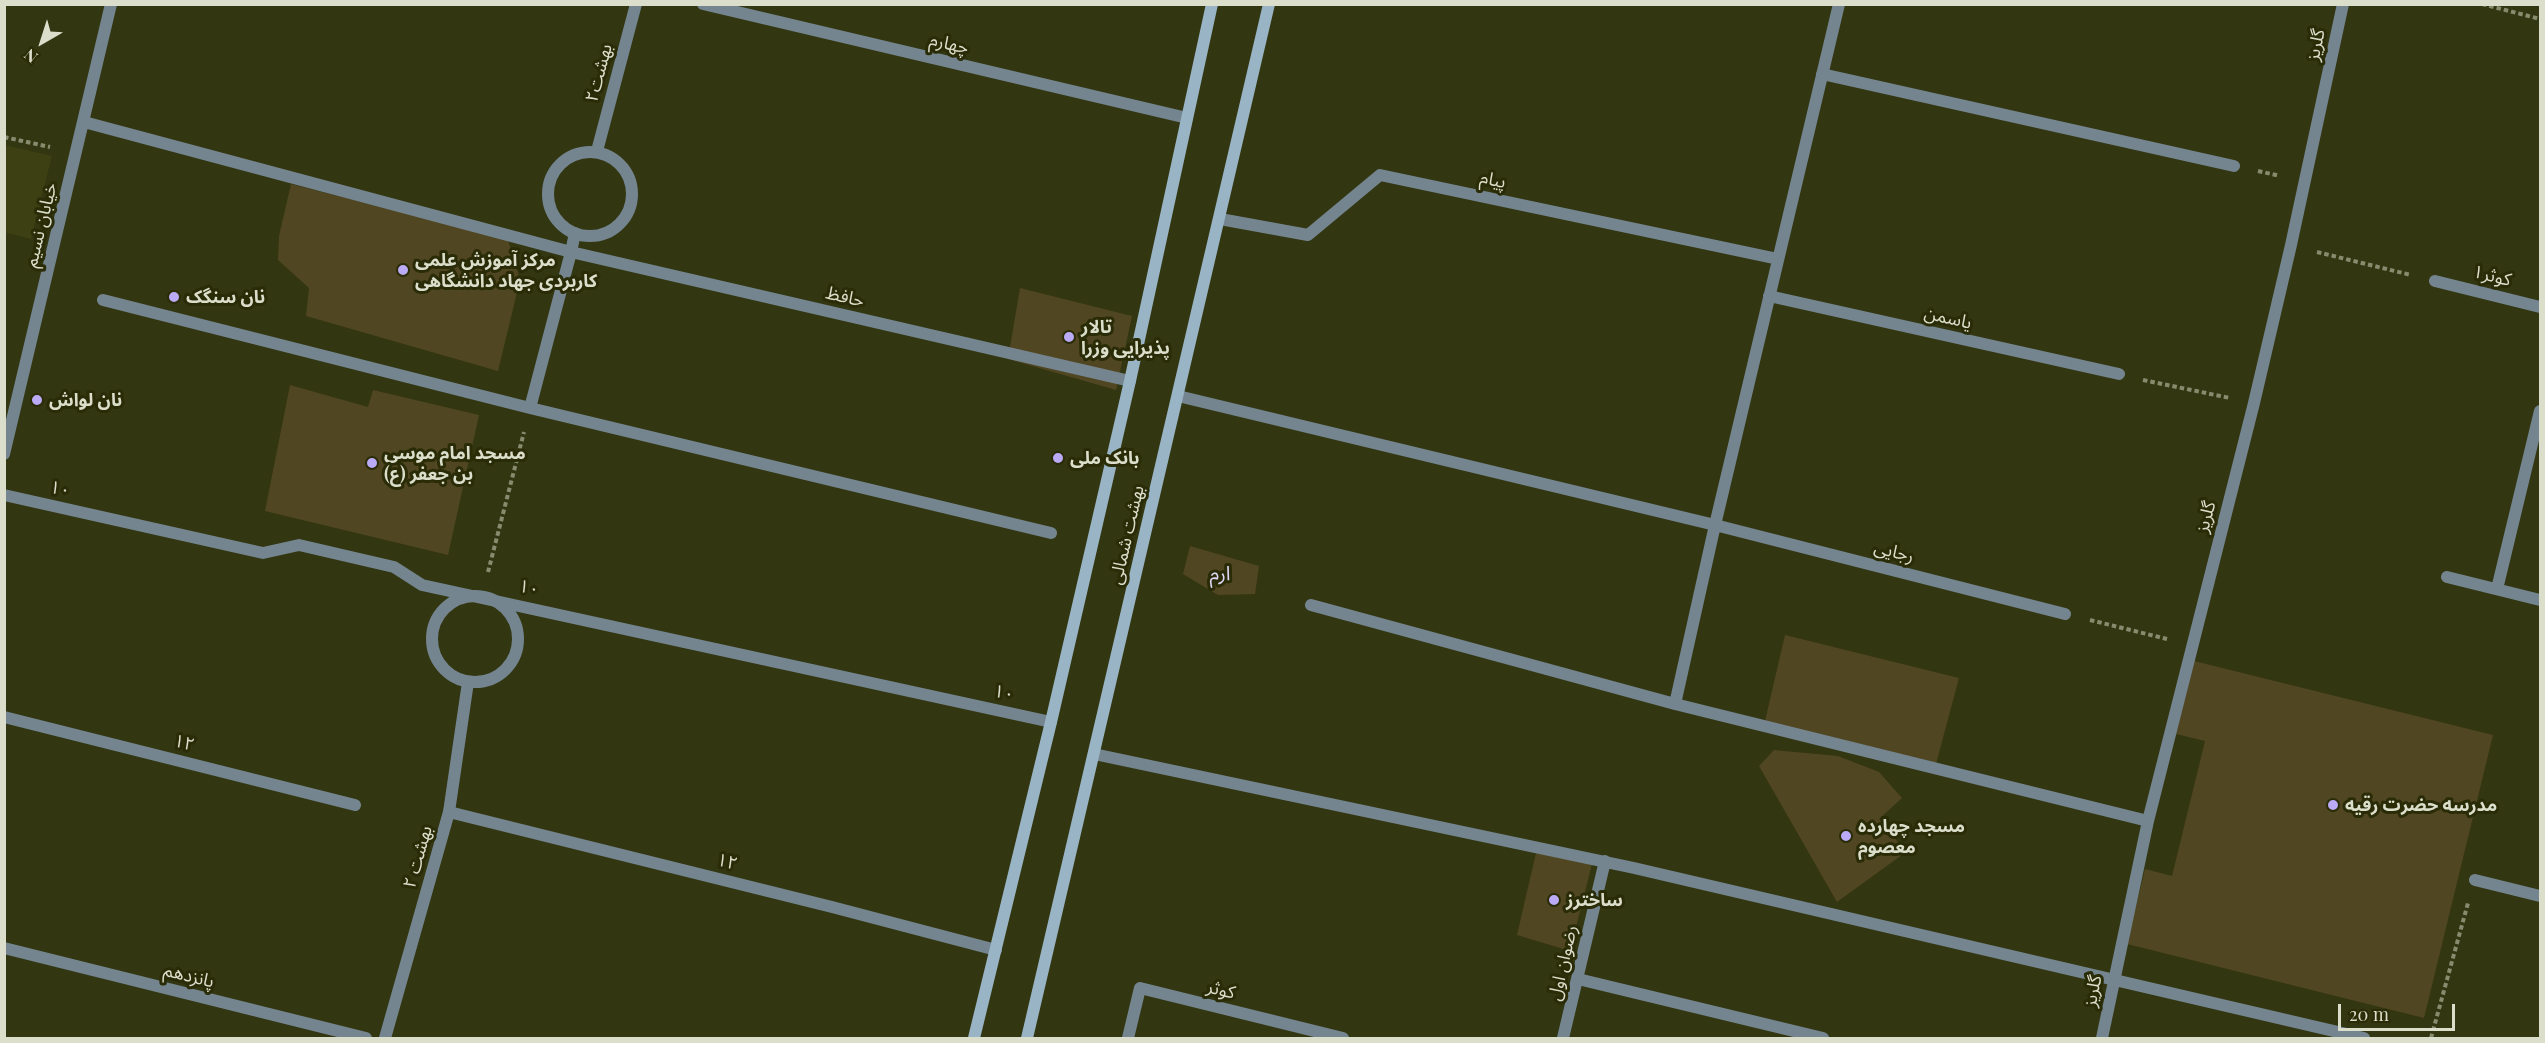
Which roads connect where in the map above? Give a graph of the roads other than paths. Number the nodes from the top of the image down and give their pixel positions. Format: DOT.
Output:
graph roads {
  1 [pos="111,4"];
  2 [pos="636,4"];
  3 [pos="703,4"];
  4 [pos="1212,4"];
  5 [pos="1269,4"];
  6 [pos="1839,4"];
  7 [pos="2343,4"];
  8 [pos="1822,74"];
  9 [pos="1187,118"];
  10 [pos="84,122"];
  11 [pos="597,151"];
  12 [pos="2234,166"];
  13 [pos="1220,219"];
  14 [pos="575,233"];
  15 [pos="571,252"];
  16 [pos="1778,259"];
  17 [pos="2435,281"];
  18 [pos="1769,296"];
  19 [pos="104,300"];
  20 [pos="2541,307"];
  21 [pos="2119,374"];
  22 [pos="1130,381"];
  23 [pos="1178,396"];
  24 [pos="531,408"];
  25 [pos="2541,411"];
  26 [pos="4,454"];
  27 [pos="4,495"];
  28 [pos="1714,525"];
  29 [pos="1051,533"];
  30 [pos="2447,577"];
  31 [pos="2497,589"];
  32 [pos="482,596"];
  33 [pos="2541,600"];
  34 [pos="1311,604"];
  35 [pos="2065,614"];
  36 [pos="468,682"];
  37 [pos="1675,704"];
  38 [pos="4,717"];
  39 [pos="1051,722"];
  40 [pos="1094,754"];
  41 [pos="355,805"];
  42 [pos="449,812"];
  43 [pos="2148,821"];
  44 [pos="1605,861"];
  45 [pos="2475,880"];
  46 [pos="2541,896"];
  47 [pos="4,948"];
  48 [pos="996,950"];
  49 [pos="2114,978"];
  50 [pos="1578,979"];
  51 [pos="366,1038"];
  52 [pos="385,1038"];
  53 [pos="974,1038"];
  54 [pos="1027,1038"];
  55 [pos="1128,1038"];
  56 [pos="1343,1038"];
  57 [pos="1563,1038"];
  58 [pos="1822,1038"];
  59 [pos="2102,1038"];
  60 [pos="2364,1038"];
  1 -- 10 [label="street, خیابان نسیم"];
  2 -- 11 [label="street, بهشت۲"];
  3 -- 9 [label="street, چهارم"];
  4 -- 9 [label="main road, بهشت شمالی"];
  5 -- 13 [label="main road, بهشت شمالی"];
  6 -- 8 [label="street"];
  7 -- 43 [label="street, گلریز"];
  8 -- 12 [label="street"];
  8 -- 16 [label="street"];
  9 -- 22 [label="main road, بهشت شمالی"];
  10 -- 15 [label="street, حافظ"];
  10 -- 26 [label="street, خیابان نسیم"];
  11 -- 14 [label="street"];
  11 -- 14 [label="street"];
  13 -- 16 [label="street, پیام"];
  13 -- 23 [label="main road, بهشت شمالی"];
  14 -- 15 [label="street"];
  15 -- 22 [label="street, حافظ"];
  15 -- 24 [label="street"];
  16 -- 18 [label="street"];
  17 -- 20 [label="street, کوثر۱"];
  18 -- 21 [label="street, یاسمن"];
  18 -- 28 [label="street"];
  19 -- 24 [label="street"];
  22 -- 39 [label="main road, بهشت شمالی"];
  23 -- 28 [label="street, رجایی"];
  23 -- 40 [label="main road, بهشت شمالی"];
  24 -- 29 [label="street"];
  25 -- 31 [label="street"];
  27 -- 32 [label="street, ۱۰"];
  28 -- 35 [label="street, رجایی"];
  28 -- 37 [label="street"];
  30 -- 31 [label="street"];
  31 -- 33 [label="street"];
  32 -- 36 [label="street"];
  32 -- 36 [label="street"];
  32 -- 39 [label="street, ۱۰"];
  34 -- 37 [label="street"];
  36 -- 42 [label="street, بهشت ۲"];
  37 -- 43 [label="street"];
  38 -- 41 [label="street, ۱۲"];
  39 -- 48 [label="main road, بهشت شمالی"];
  40 -- 44 [label="street"];
  40 -- 54 [label="main road, بهشت شمالی"];
  42 -- 48 [label="street, ۱۲"];
  42 -- 52 [label="street, بهشت ۲"];
  43 -- 49 [label="street, گلریز"];
  44 -- 49 [label="street"];
  44 -- 50 [label="street, رضوان اول"];
  45 -- 46 [label="street"];
  47 -- 51 [label="street, پانزدهم"];
  48 -- 53 [label="main road, بهشت شمالی"];
  49 -- 59 [label="street, گلریز"];
  49 -- 60 [label="street"];
  50 -- 57 [label="street, رضوان اول"];
  50 -- 58 [label="street"];
  55 -- 56 [label="street, کوثر"];
}
